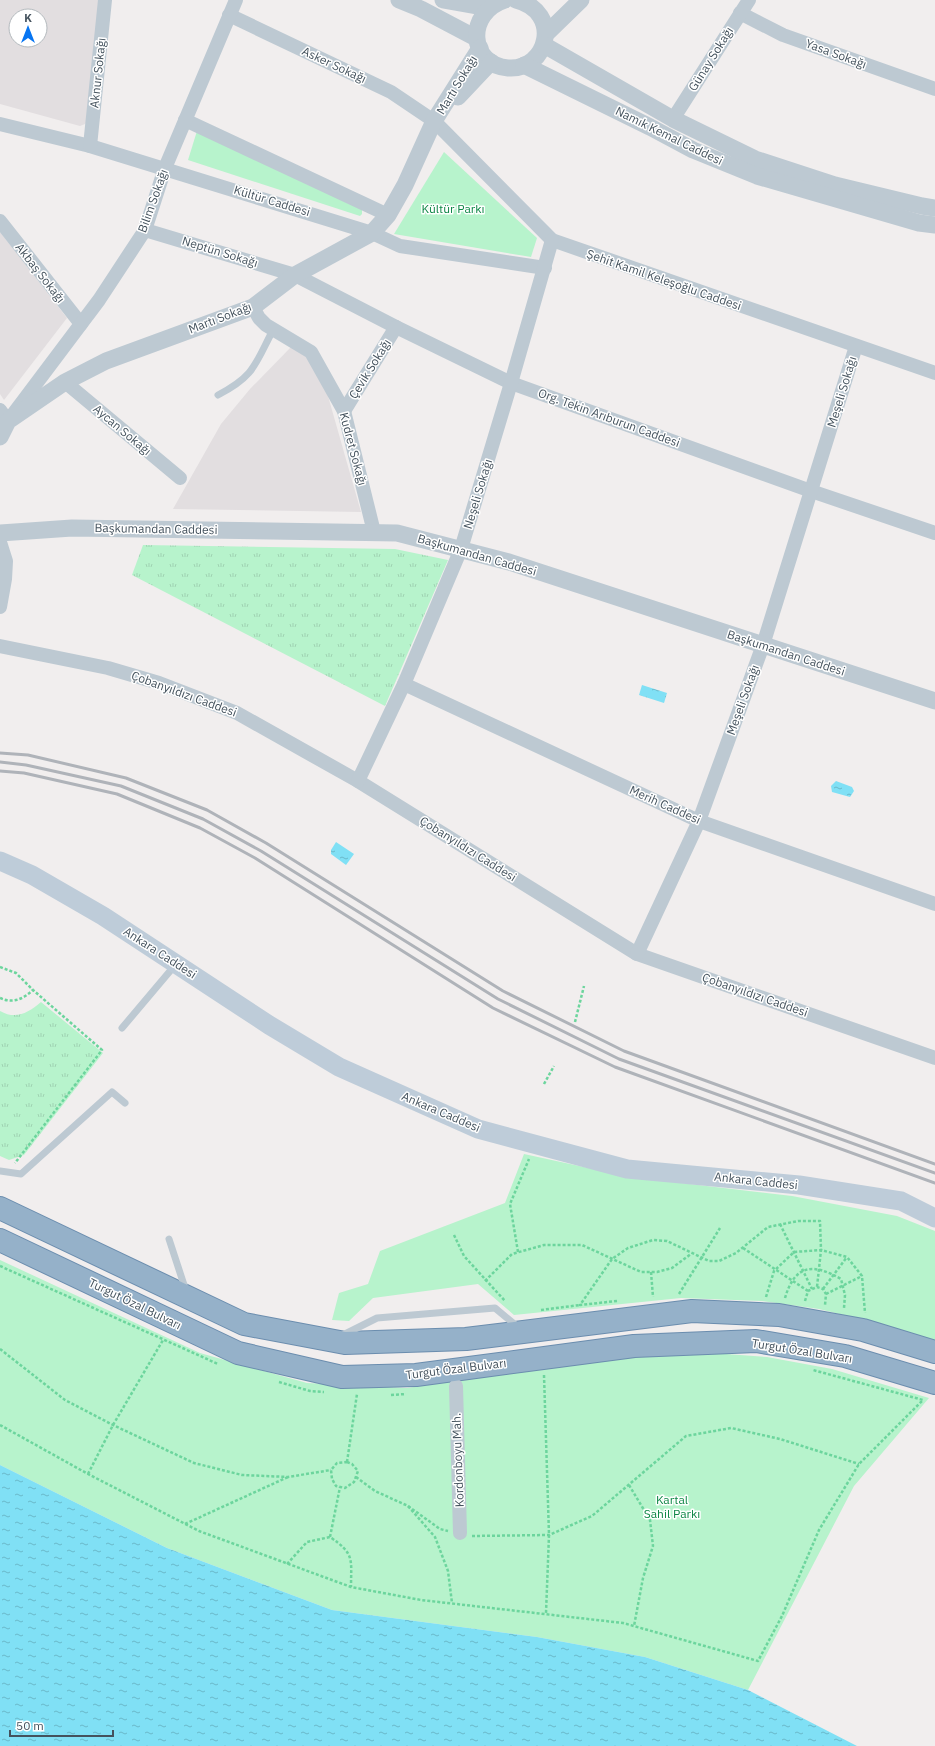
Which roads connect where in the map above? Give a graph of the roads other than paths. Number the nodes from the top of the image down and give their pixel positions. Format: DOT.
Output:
graph roads {
  1 [pos="105,0"];
  2 [pos="236,0"];
  3 [pos="399,0"];
  4 [pos="443,0"];
  5 [pos="505,0"];
  6 [pos="581,0"];
  7 [pos="749,0"];
  8 [pos="523,1"];
  9 [pos="488,8"];
  10 [pos="740,13"];
  11 [pos="229,15"];
  12 [pos="545,40"];
  13 [pos="478,43"];
  14 [pos="491,62"];
  15 [pos="524,65"];
  16 [pos="935,89"];
  17 [pos="674,119"];
  18 [pos="185,120"];
  19 [pos="434,121"];
  20 [pos="0,124"];
  21 [pos="90,146"];
  22 [pos="165,168"];
  23 [pos="935,208"];
  24 [pos="388,215"];
  25 [pos="0,221"];
  26 [pos="935,225"];
  27 [pos="145,230"];
  28 [pos="372,233"];
  29 [pos="552,240"];
  30 [pos="545,268"];
  31 [pos="295,275"];
  32 [pos="253,307"];
  33 [pos="81,324"];
  34 [pos="396,327"];
  35 [pos="273,330"];
  36 [pos="856,346"];
  37 [pos="935,373"];
  38 [pos="65,382"];
  39 [pos="511,383"];
  40 [pos="218,395"];
  41 [pos="344,411"];
  42 [pos="4,416"];
  43 [pos="0,437"];
  44 [pos="180,478"];
  45 [pos="811,491"];
  46 [pos="374,532"];
  47 [pos="0,533"];
  48 [pos="935,533"];
  49 [pos="0,542"];
  50 [pos="460,549"];
  51 [pos="0,607"];
  52 [pos="763,645"];
  53 [pos="0,646"];
  54 [pos="404,684"];
  55 [pos="935,701"];
  56 [pos="358,781"];
  57 [pos="698,821"];
  58 [pos="0,861"];
  59 [pos="935,904"];
  60 [pos="637,954"];
  61 [pos="176,964"];
  62 [pos="122,1028"];
  63 [pos="935,1058"];
  64 [pos="124,1103"];
  65 [pos="0,1170"];
  66 [pos="0,1208"];
  67 [pos="935,1218"];
  68 [pos="169,1239"];
  69 [pos="0,1240"];
  70 [pos="188,1297"];
  71 [pos="935,1352"];
  72 [pos="456,1386"];
  73 [pos="929,1391"];
  74 [pos="460,1534"];
  1 -- 21 [label="street, Aknur Sokağı"];
  2 -- 11 [label="street, Bilim Sokağı"];
  3 -- 13 [label="street"];
  4 -- 9 [label="street"];
  5 -- 9 [label="street"];
  6 -- 12 [label="street"];
  7 -- 10 [label="street, Günay Sokağı"];
  8 -- 12 [label="street"];
  9 -- 13 [label="street"];
  10 -- 16 [label="street, Yasa Sokağı"];
  10 -- 17 [label="street, Günay Sokağı"];
  11 -- 18 [label="street, Bilim Sokağı"];
  11 -- 19 [label="street, Asker Sokağı"];
  12 -- 15 [label="street"];
  12 -- 17 [label="street, Namık Kemal Caddesi"];
  13 -- 14 [label="street"];
  13 -- 19 [label="street, Martı Sokağı"];
  14 -- 15 [label="street"];
  14 -- 19 [label="street, Martı Sokağı"];
  15 -- 26 [label="street, Namık Kemal Caddesi"];
  17 -- 23 [label="street, Namık Kemal Caddesi"];
  18 -- 22 [label="street, Bilim Sokağı"];
  18 -- 24 [label="street"];
  19 -- 24 [label="street, Martı Sokağı"];
  19 -- 29 [label="street, Şehit Kamil Keleşoğlu Caddesi"];
  20 -- 21 [label="street, Kültür Caddesi"];
  21 -- 22 [label="street, Kültür Caddesi"];
  22 -- 27 [label="street, Bilim Sokağı"];
  22 -- 28 [label="street, Kültür Caddesi"];
  24 -- 28 [label="street, Martı Sokağı"];
  25 -- 33 [label="street, Akbaş Sokağı"];
  27 -- 31 [label="street, Neptün Sokağı"];
  27 -- 33 [label="street, Bilim Sokağı"];
  28 -- 30 [label="street, Kültür Caddesi"];
  28 -- 31 [label="street, Martı Sokağı"];
  29 -- 30 [label="street, Neşeli Sokağı"];
  29 -- 36 [label="street, Şehit Kamil Keleşoğlu Caddesi"];
  30 -- 39 [label="street, Neşeli Sokağı"];
  31 -- 32 [label="street, Martı Sokağı"];
  31 -- 34 [label="street, Org. Tekin Arıburun Caddesi"];
  32 -- 35 [label="street, Kudret Sokağı"];
  32 -- 38 [label="street, Martı Sokağı"];
  33 -- 42 [label="street, Bilim Sokağı"];
  34 -- 39 [label="street, Org. Tekin Arıburun Caddesi"];
  34 -- 41 [label="street, Çevik Sokağı"];
  35 -- 40 [label="lane"];
  35 -- 41 [label="street, Kudret Sokağı"];
  36 -- 37 [label="street, Şehit Kamil Keleşoğlu Caddesi"];
  36 -- 45 [label="street, Meşeli Sokağı"];
  38 -- 42 [label="street, Martı Sokağı"];
  38 -- 44 [label="street, Aycan Sokağı"];
  39 -- 45 [label="street, Org. Tekin Arıburun Caddesi"];
  39 -- 50 [label="street, Neşeli Sokağı"];
  41 -- 46 [label="street, Kudret Sokağı"];
  42 -- 43 [label="street, Martı Sokağı"];
  45 -- 48 [label="street, Org. Tekin Arıburun Caddesi"];
  45 -- 52 [label="street, Meşeli Sokağı"];
  46 -- 47 [label="street, Başkumandan Caddesi"];
  46 -- 50 [label="street, Başkumandan Caddesi"];
  49 -- 51 [label="street"];
  50 -- 52 [label="street, Başkumandan Caddesi"];
  50 -- 54 [label="street, Neşeli Sokağı"];
  52 -- 55 [label="street, Başkumandan Caddesi"];
  52 -- 57 [label="street, Meşeli Sokağı"];
  53 -- 56 [label="street, Çobanyıldızı Caddesi"];
  54 -- 56 [label="street, Neşeli Sokağı"];
  54 -- 57 [label="street, Merih Caddesi"];
  56 -- 60 [label="street, Çobanyıldızı Caddesi"];
  57 -- 59 [label="street, Merih Caddesi"];
  57 -- 60 [label="street, Meşeli Sokağı"];
  58 -- 61 [label="main road, Ankara Caddesi"];
  60 -- 63 [label="street, Çobanyıldızı Caddesi"];
  61 -- 62 [label="lane"];
  61 -- 67 [label="main road, Ankara Caddesi"];
  64 -- 65 [label="lane"];
  66 -- 70 [label="highway"];
  68 -- 70 [label="lane"];
  69 -- 73 [label="highway, Turgut Özal Bulvarı"];
  70 -- 71 [label="highway"];
  72 -- 74 [label="street, Kordonboyu Mah."];
}
